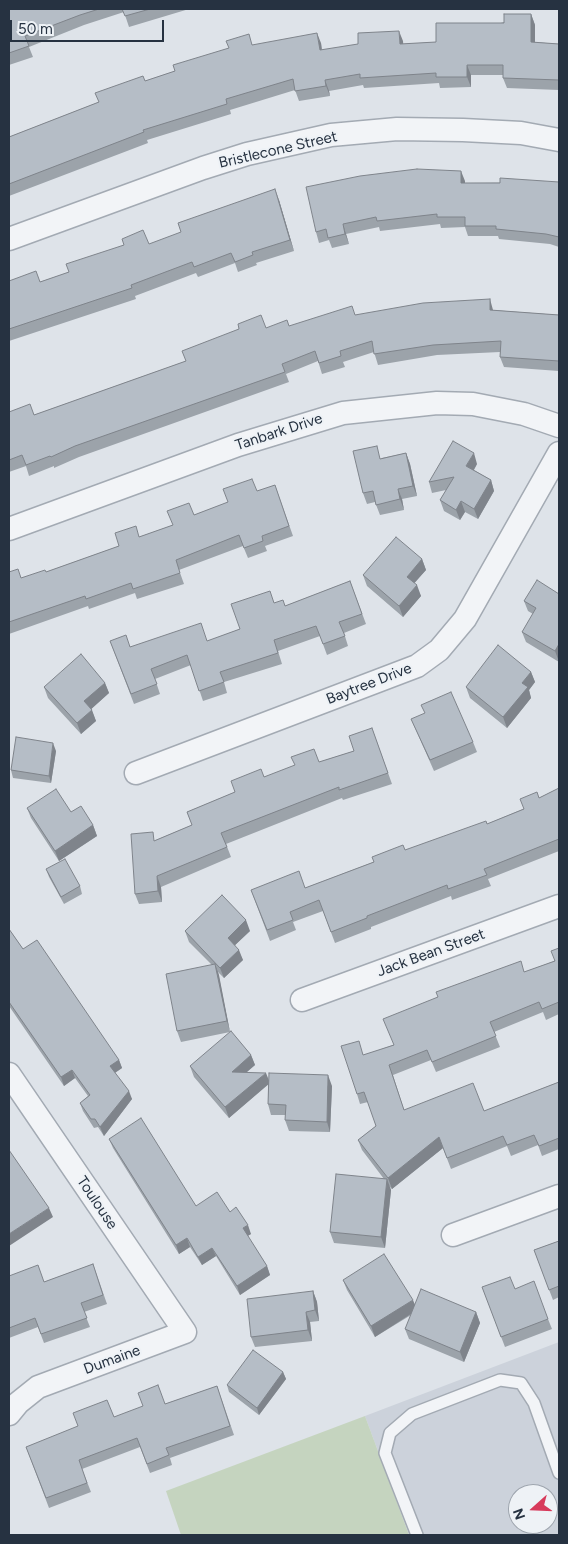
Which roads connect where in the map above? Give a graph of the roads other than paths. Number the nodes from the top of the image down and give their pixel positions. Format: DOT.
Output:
graph roads {
  1 [pos="559,140"];
  2 [pos="9,239"];
  3 [pos="559,426"];
  4 [pos="559,453"];
  5 [pos="9,529"];
  6 [pos="136,772"];
  7 [pos="559,906"];
  8 [pos="302,1000"];
  9 [pos="9,1074"];
  10 [pos="559,1196"];
  11 [pos="453,1235"];
  12 [pos="185,1332"];
  13 [pos="38,1387"];
  14 [pos="9,1393"];
  15 [pos="9,1414"];
  16 [pos="559,1473"];
  17 [pos="417,1535"];
  1 -- 2 [label="street, Bristlecone Street"];
  3 -- 5 [label="street, Tanbark Drive"];
  4 -- 6 [label="street, Baytree Drive"];
  7 -- 8 [label="street, Jack Bean Street"];
  9 -- 12 [label="street, Toulouse"];
  10 -- 11 [label="street"];
  12 -- 13 [label="street, Dumaine"];
  13 -- 14 [label="street, Dumaine"];
  13 -- 15 [label="street, Dumaine"];
  16 -- 17 [label="lane"];
}
